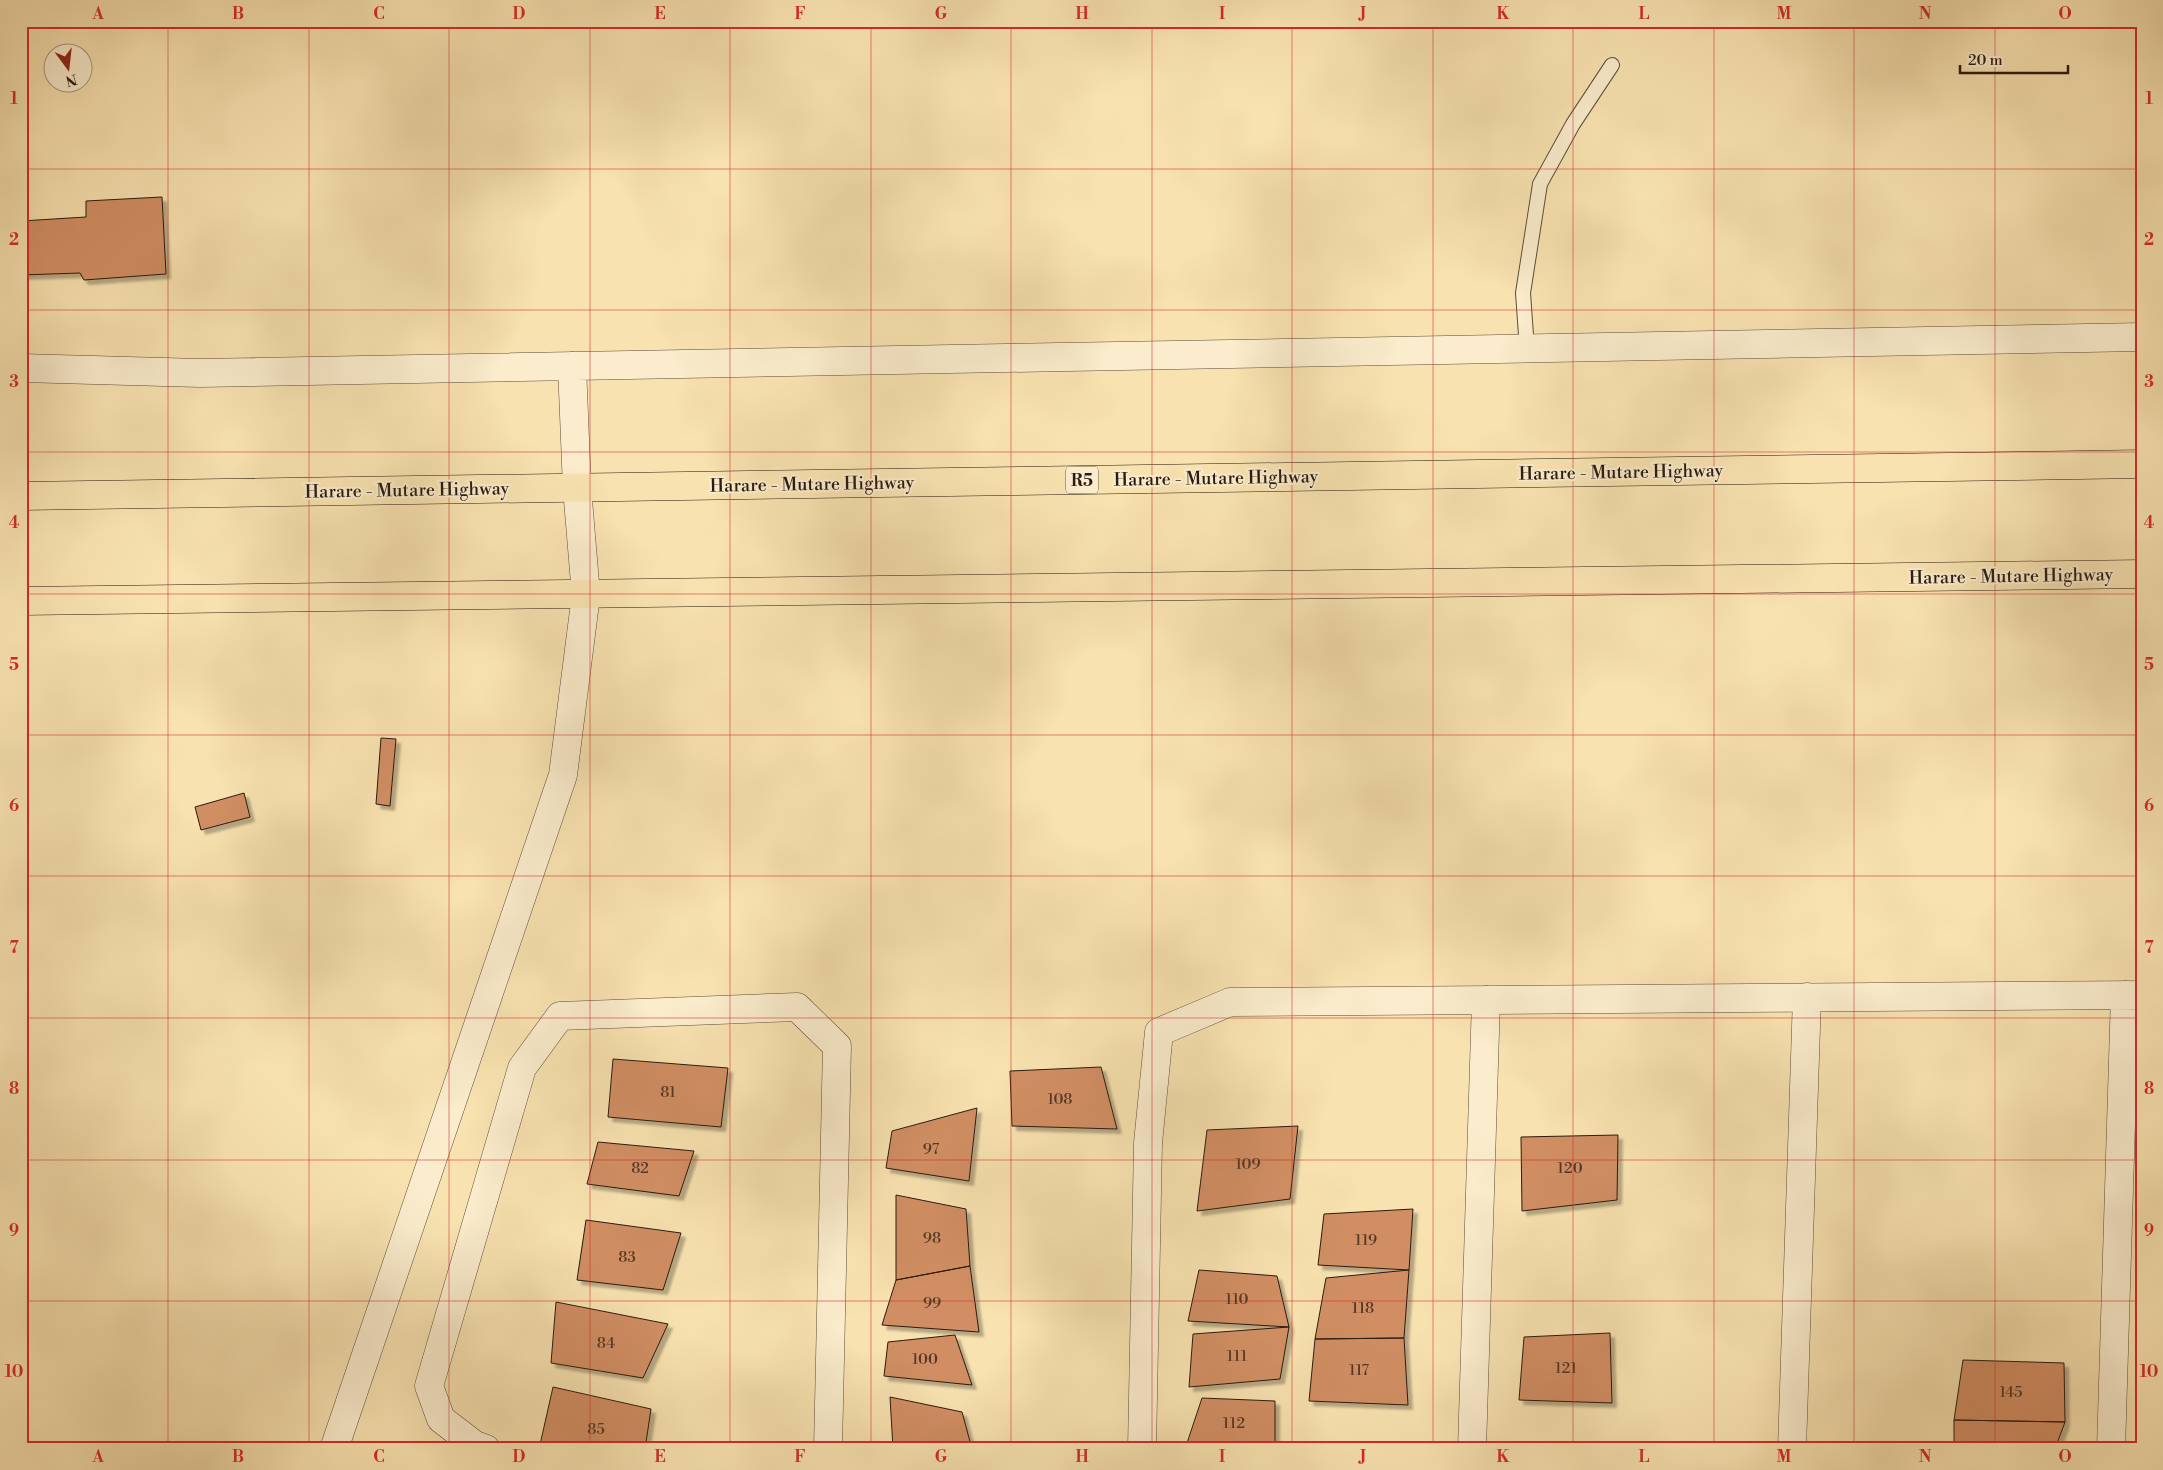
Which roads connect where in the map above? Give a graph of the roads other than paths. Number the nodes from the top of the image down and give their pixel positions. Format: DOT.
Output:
graph roads {
  1 [pos="1612,65"];
  2 [pos="2142,337"];
  3 [pos="1527,349"];
  4 [pos="572,366"];
  5 [pos="21,368"];
  6 [pos="2142,464"];
  7 [pos="577,488"];
  8 [pos="21,496"];
  9 [pos="2142,574"];
  10 [pos="586,595"];
  11 [pos="21,601"];
  12 [pos="2133,995"];
  13 [pos="1807,997"];
  14 [pos="1486,1000"];
  15 [pos="334,1449"];
  16 [pos="486,1449"];
  17 [pos="828,1449"];
  18 [pos="1142,1449"];
  19 [pos="1472,1449"];
  20 [pos="1792,1449"];
  21 [pos="2111,1449"];
  1 -- 3 [label="lane"];
  2 -- 3 [label="street"];
  3 -- 4 [label="street"];
  4 -- 5 [label="street"];
  4 -- 7 [label="street"];
  6 -- 7 [label="highway, Harare - Mutare Highway / R5"];
  7 -- 8 [label="highway, Harare - Mutare Highway / R5"];
  7 -- 10 [label="street"];
  9 -- 10 [label="highway, Harare - Mutare Highway"];
  10 -- 11 [label="highway, Harare - Mutare Highway"];
  10 -- 15 [label="street"];
  12 -- 13 [label="street"];
  12 -- 21 [label="street"];
  13 -- 14 [label="street"];
  13 -- 20 [label="street"];
  14 -- 18 [label="street"];
  14 -- 19 [label="street"];
  16 -- 17 [label="street"];
}
